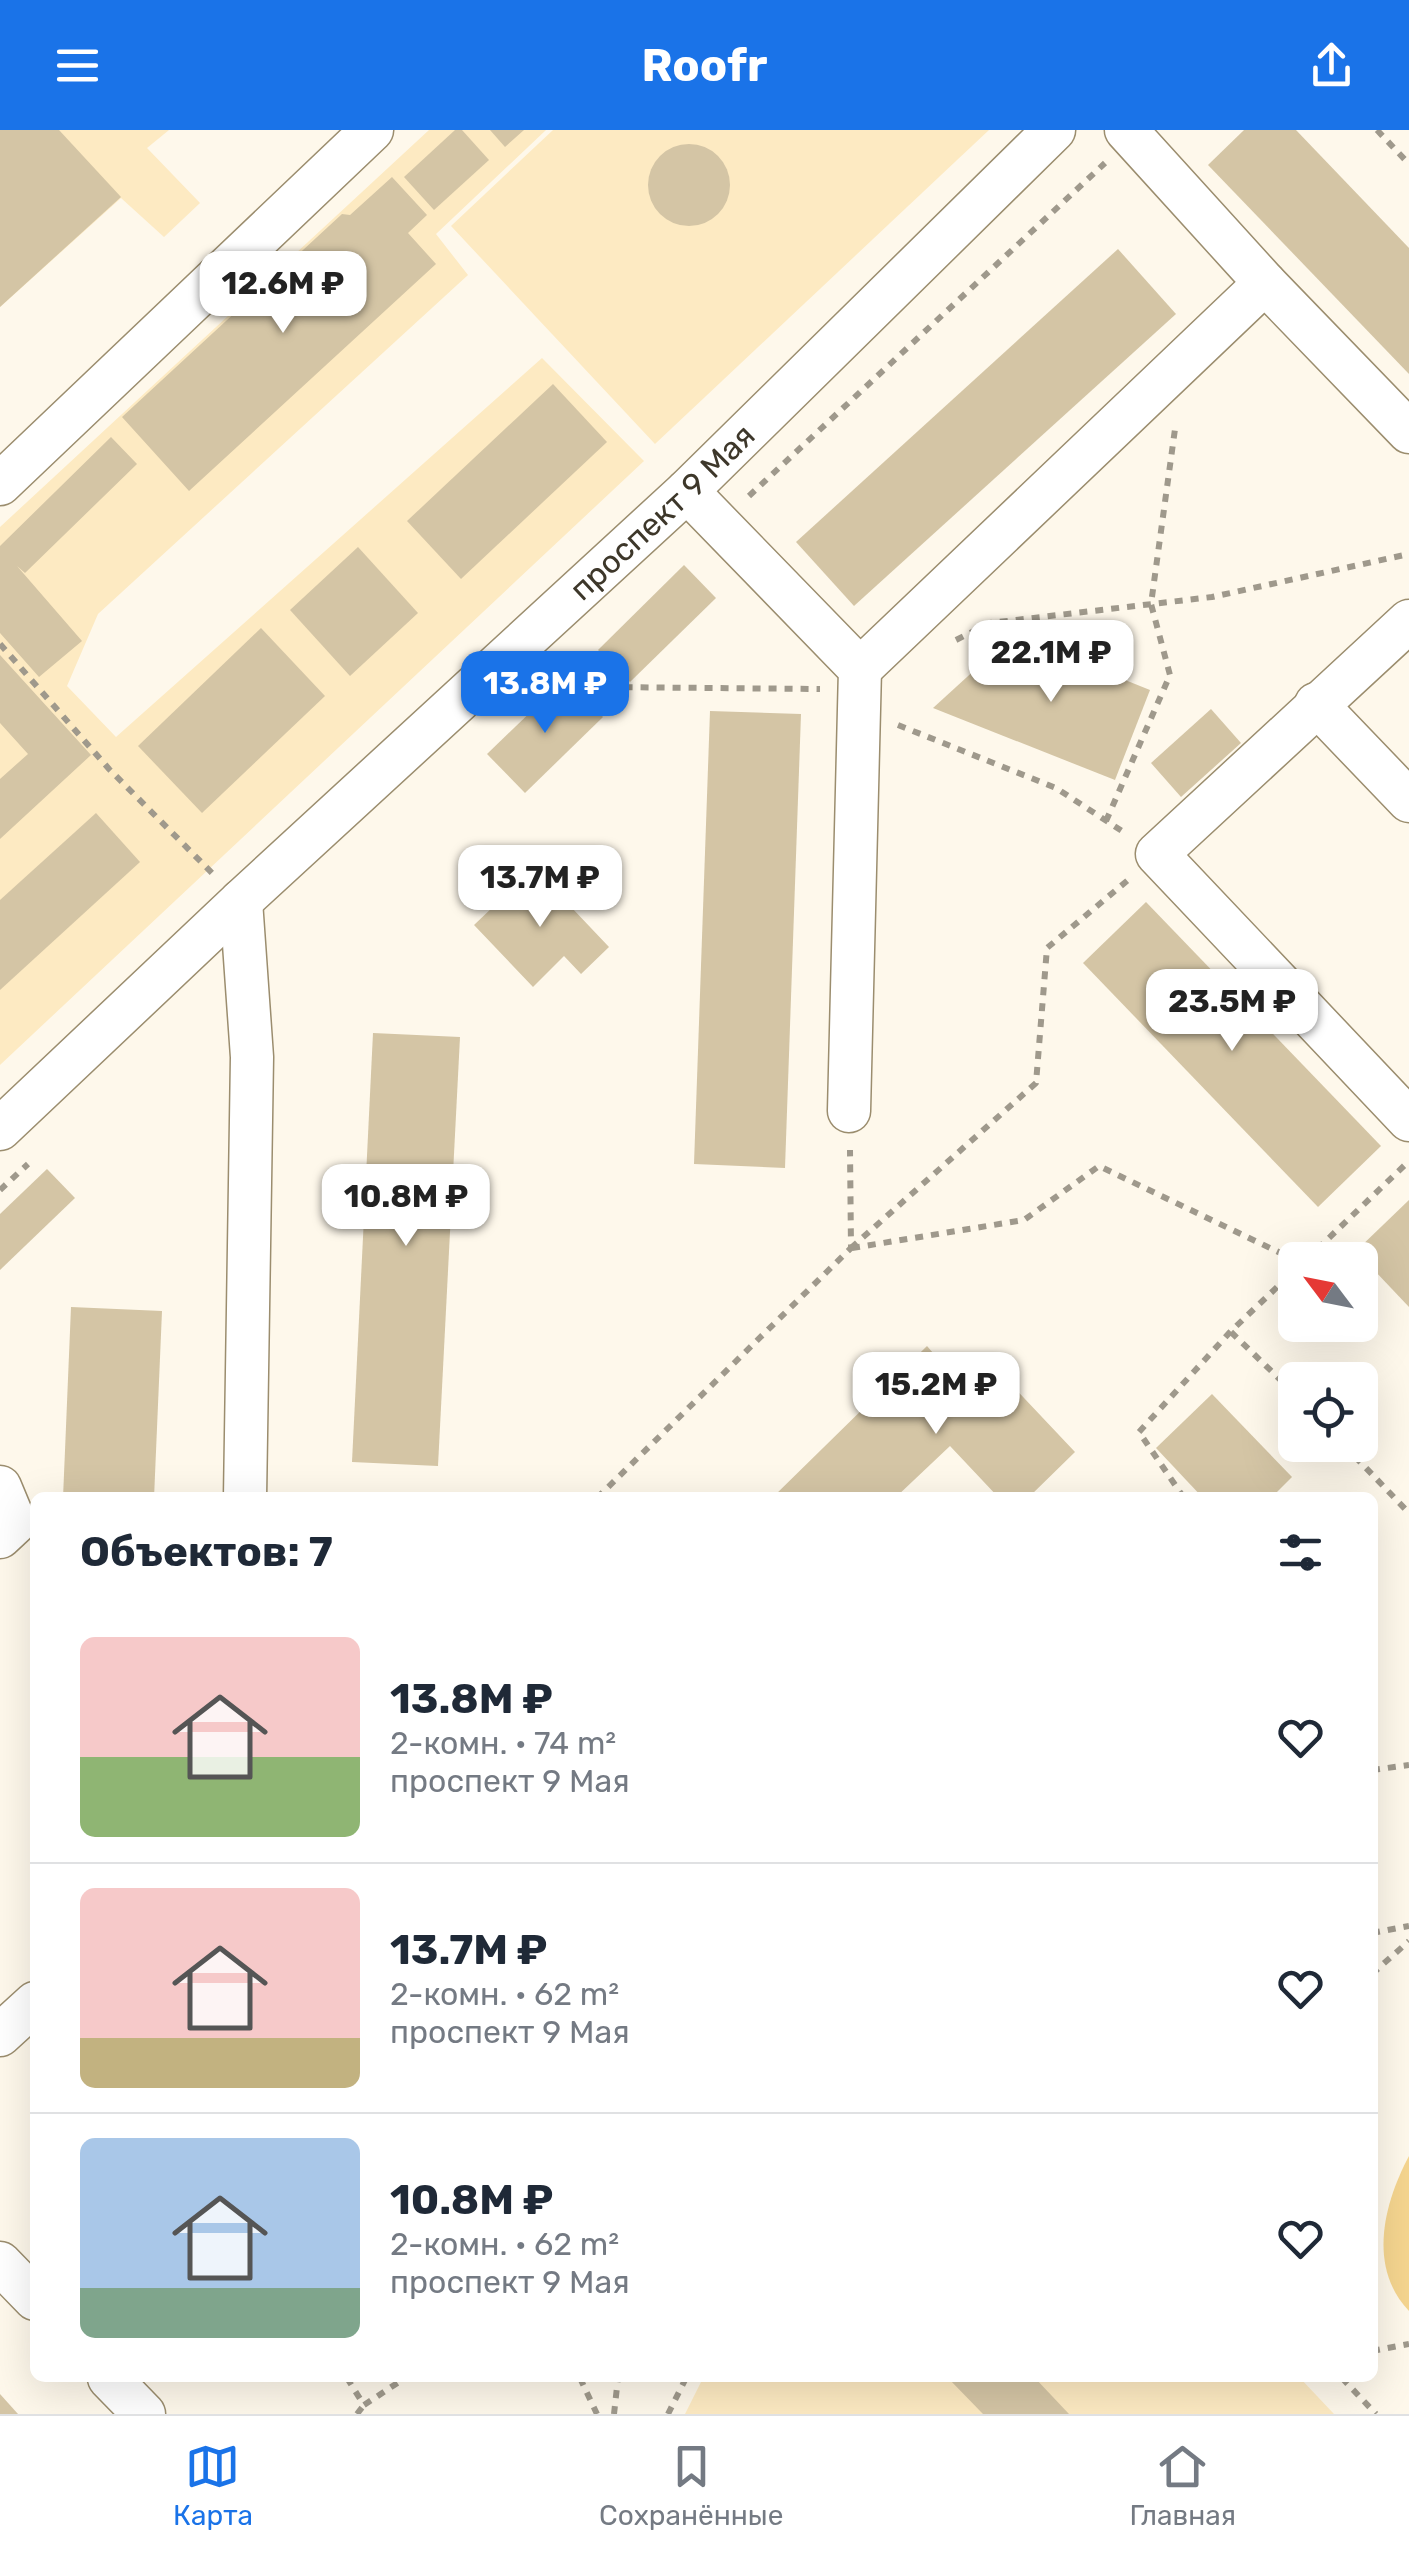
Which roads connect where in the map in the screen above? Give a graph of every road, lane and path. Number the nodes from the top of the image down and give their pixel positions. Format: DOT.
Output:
graph roads {
  1 [pos="372,130"];
  2 [pos="1054,130"];
  3 [pos="1126,130"];
  4 [pos="1377,130"];
  5 [pos="1409,164"];
  6 [pos="1265,283"];
  7 [pos="1185,360"];
  8 [pos="1409,432"];
  9 [pos="0,484"];
  10 [pos="687,491"];
  11 [pos="1409,554"];
  12 [pos="1151,604"];
  13 [pos="1409,621"];
  14 [pos="0,644"];
  15 [pos="941,648"];
  16 [pos="573,657"];
  17 [pos="859,689"];
  18 [pos="1316,704"];
  19 [pos="1409,801"];
  20 [pos="1106,821"];
  21 [pos="1158,854"];
  22 [pos="241,901"];
  23 [pos="850,1112"];
  24 [pos="1409,1120"];
  25 [pos="0,1130"];
  26 [pos="1409,1161"];
  27 [pos="1325,1242"];
  28 [pos="851,1248"];
  29 [pos="1278,1252"];
  30 [pos="1278,1286"];
  31 [pos="1231,1332"];
  32 [pos="1278,1378"];
  33 [pos="1360,1462"];
  34 [pos="0,1487"];
  35 [pos="246,1492"];
  36 [pos="603,1492"];
  37 [pos="1180,1492"];
  38 [pos="1409,1513"];
  39 [pos="0,1537"];
  40 [pos="1409,1765"];
  41 [pos="1378,1769"];
  42 [pos="1409,1926"];
  43 [pos="1378,1932"];
  44 [pos="1409,1941"];
  45 [pos="1378,1969"];
  46 [pos="0,2262"];
  47 [pos="30,2294"];
  48 [pos="1409,2344"];
  49 [pos="1378,2350"];
  50 [pos="114,2382"];
  51 [pos="350,2382"];
  52 [pos="399,2382"];
  53 [pos="582,2382"];
  54 [pos="618,2382"];
  55 [pos="684,2382"];
  56 [pos="1346,2382"];
  57 [pos="364,2405"];
  58 [pos="144,2414"];
  59 [pos="356,2414"];
  60 [pos="597,2414"];
  61 [pos="614,2414"];
  62 [pos="668,2414"];
  63 [pos="1376,2414"];
  1 -- 9 [label="street"];
  2 -- 10 [label="street, проспект 9 Мая"];
  3 -- 6 [label="street"];
  4 -- 5 [label="path"];
  6 -- 7 [label="street"];
  6 -- 8 [label="street"];
  7 -- 12 [label="path"];
  7 -- 17 [label="street"];
  10 -- 17 [label="street"];
  10 -- 22 [label="street, проспект 9 Мая"];
  11 -- 12 [label="path"];
  12 -- 15 [label="path"];
  12 -- 20 [label="path"];
  13 -- 18 [label="street"];
  14 -- 22 [label="path"];
  16 -- 17 [label="path"];
  17 -- 20 [label="path"];
  17 -- 23 [label="street"];
  18 -- 19 [label="street"];
  18 -- 21 [label="street"];
  20 -- 21 [label="path"];
  21 -- 24 [label="street"];
  21 -- 28 [label="path"];
  22 -- 25 [label="street, проспект 9 Мая"];
  22 -- 35 [label="street"];
  23 -- 28 [label="path"];
  26 -- 27 [label="path"];
  28 -- 29 [label="path"];
  28 -- 36 [label="path"];
  30 -- 31 [label="path"];
  31 -- 32 [label="path"];
  31 -- 37 [label="path"];
  33 -- 38 [label="path"];
  34 -- 39 [label="street"];
  40 -- 41 [label="path"];
  42 -- 43 [label="path"];
  44 -- 45 [label="path"];
  46 -- 47 [label="street"];
  48 -- 49 [label="path"];
  50 -- 58 [label="street"];
  51 -- 57 [label="path"];
  52 -- 57 [label="path"];
  53 -- 60 [label="path"];
  54 -- 61 [label="path"];
  55 -- 62 [label="path"];
  56 -- 63 [label="path"];
  57 -- 59 [label="path"];
}
